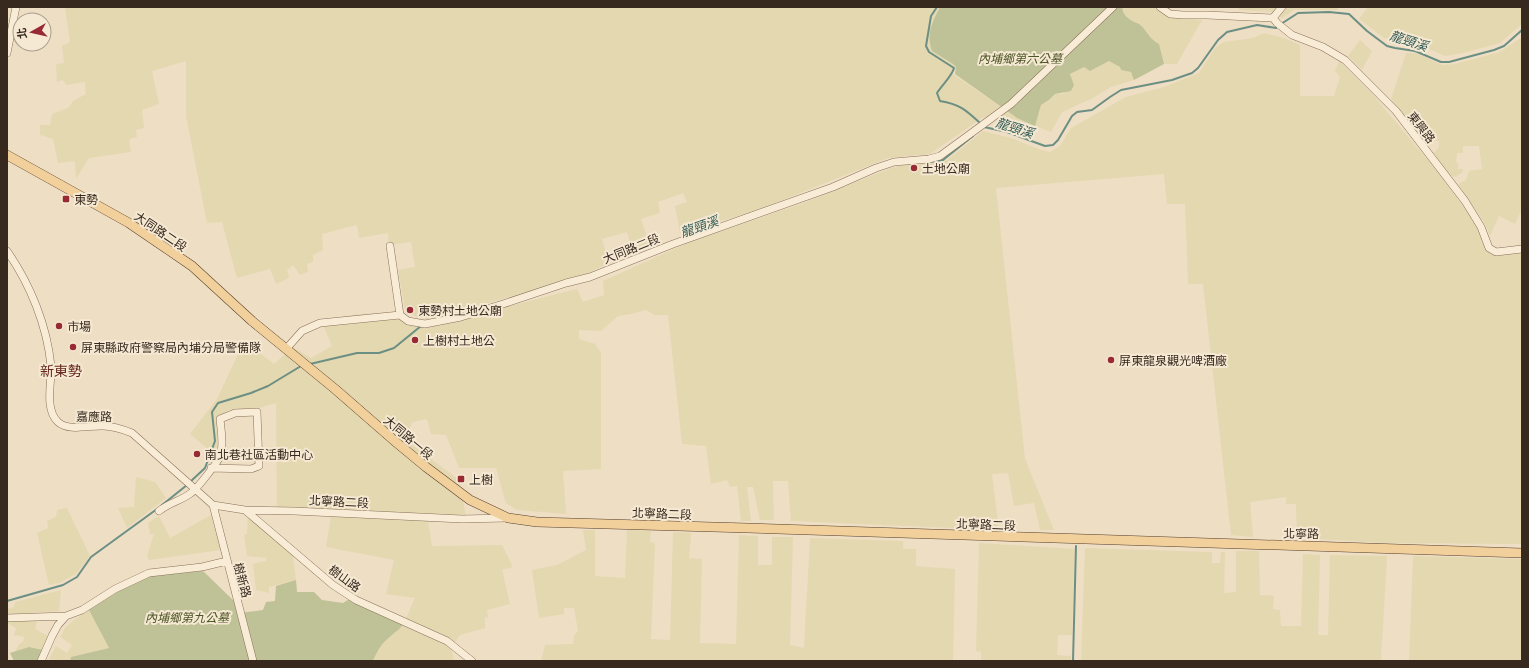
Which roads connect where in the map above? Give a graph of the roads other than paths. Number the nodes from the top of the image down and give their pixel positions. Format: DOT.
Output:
graph roads {
  1 [pos="16,7"];
  2 [pos="1113,7"];
  3 [pos="1160,7"];
  4 [pos="1282,7"];
  5 [pos="1278,23"];
  6 [pos="7,53"];
  7 [pos="7,155"];
  8 [pos="390,246"];
  9 [pos="1522,249"];
  10 [pos="7,250"];
  11 [pos="400,316"];
  12 [pos="287,348"];
  13 [pos="306,364"];
  14 [pos="211,468"];
  15 [pos="190,486"];
  16 [pos="213,505"];
  17 [pos="245,510"];
  18 [pos="159,511"];
  19 [pos="508,518"];
  20 [pos="1078,540"];
  21 [pos="1522,553"];
  22 [pos="227,561"];
  23 [pos="66,616"];
  24 [pos="7,618"];
  25 [pos="41,661"];
  26 [pos="253,661"];
  27 [pos="472,661"];
  1 -- 6 [label="street"];
  2 -- 11 [label="street, 大同路二段"];
  3 -- 5 [label="street"];
  4 -- 5 [label="street"];
  5 -- 9 [label="street, 東興路"];
  7 -- 12 [label="main road, 大同路二段"];
  8 -- 11 [label="street"];
  10 -- 15 [label="street, 嘉應路"];
  11 -- 12 [label="street, 大同路二段"];
  12 -- 13 [label="main road, 大同路二段"];
  13 -- 19 [label="main road, 大同路一段"];
  14 -- 14 [label="street"];
  14 -- 15 [label="street"];
  15 -- 16 [label="street, 嘉應路"];
  15 -- 18 [label="street"];
  16 -- 17 [label="street"];
  16 -- 22 [label="street, 樹新路"];
  17 -- 19 [label="street, 北寧路二段"];
  17 -- 27 [label="street, 樹山路"];
  19 -- 20 [label="main road, 北寧路二段"];
  20 -- 21 [label="main road, 北寧路"];
  22 -- 23 [label="street"];
  22 -- 26 [label="street, 樹新路"];
  23 -- 24 [label="street"];
  23 -- 25 [label="street"];
}
